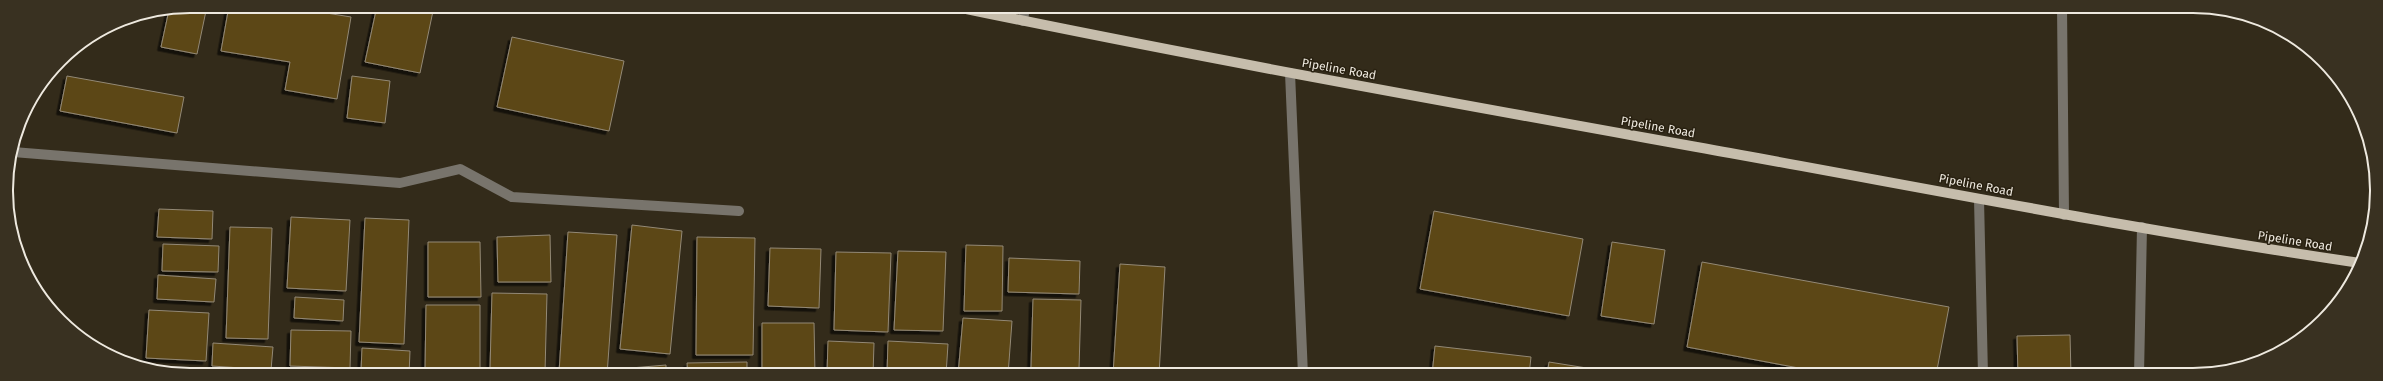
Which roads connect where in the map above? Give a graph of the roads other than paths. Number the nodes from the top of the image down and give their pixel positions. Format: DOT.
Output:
graph roads {
  1 [pos="985,13"];
  2 [pos="1024,13"];
  3 [pos="2062,13"];
  4 [pos="1023,21"];
  5 [pos="1290,73"];
  6 [pos="17,152"];
  7 [pos="1979,198"];
  8 [pos="739,211"];
  9 [pos="2064,215"];
  10 [pos="2142,227"];
  11 [pos="2354,263"];
  12 [pos="1303,368"];
  13 [pos="1983,368"];
  14 [pos="2139,368"];
  1 -- 4 [label="main road, Pipeline Road"];
  2 -- 4 [label="street"];
  3 -- 9 [label="street"];
  4 -- 5 [label="main road, Pipeline Road"];
  5 -- 7 [label="main road, Pipeline Road"];
  5 -- 12 [label="street"];
  6 -- 8 [label="street"];
  7 -- 9 [label="main road, Pipeline Road"];
  7 -- 13 [label="street"];
  9 -- 10 [label="main road, Pipeline Road"];
  10 -- 11 [label="main road, Pipeline Road"];
  10 -- 14 [label="street"];
}
